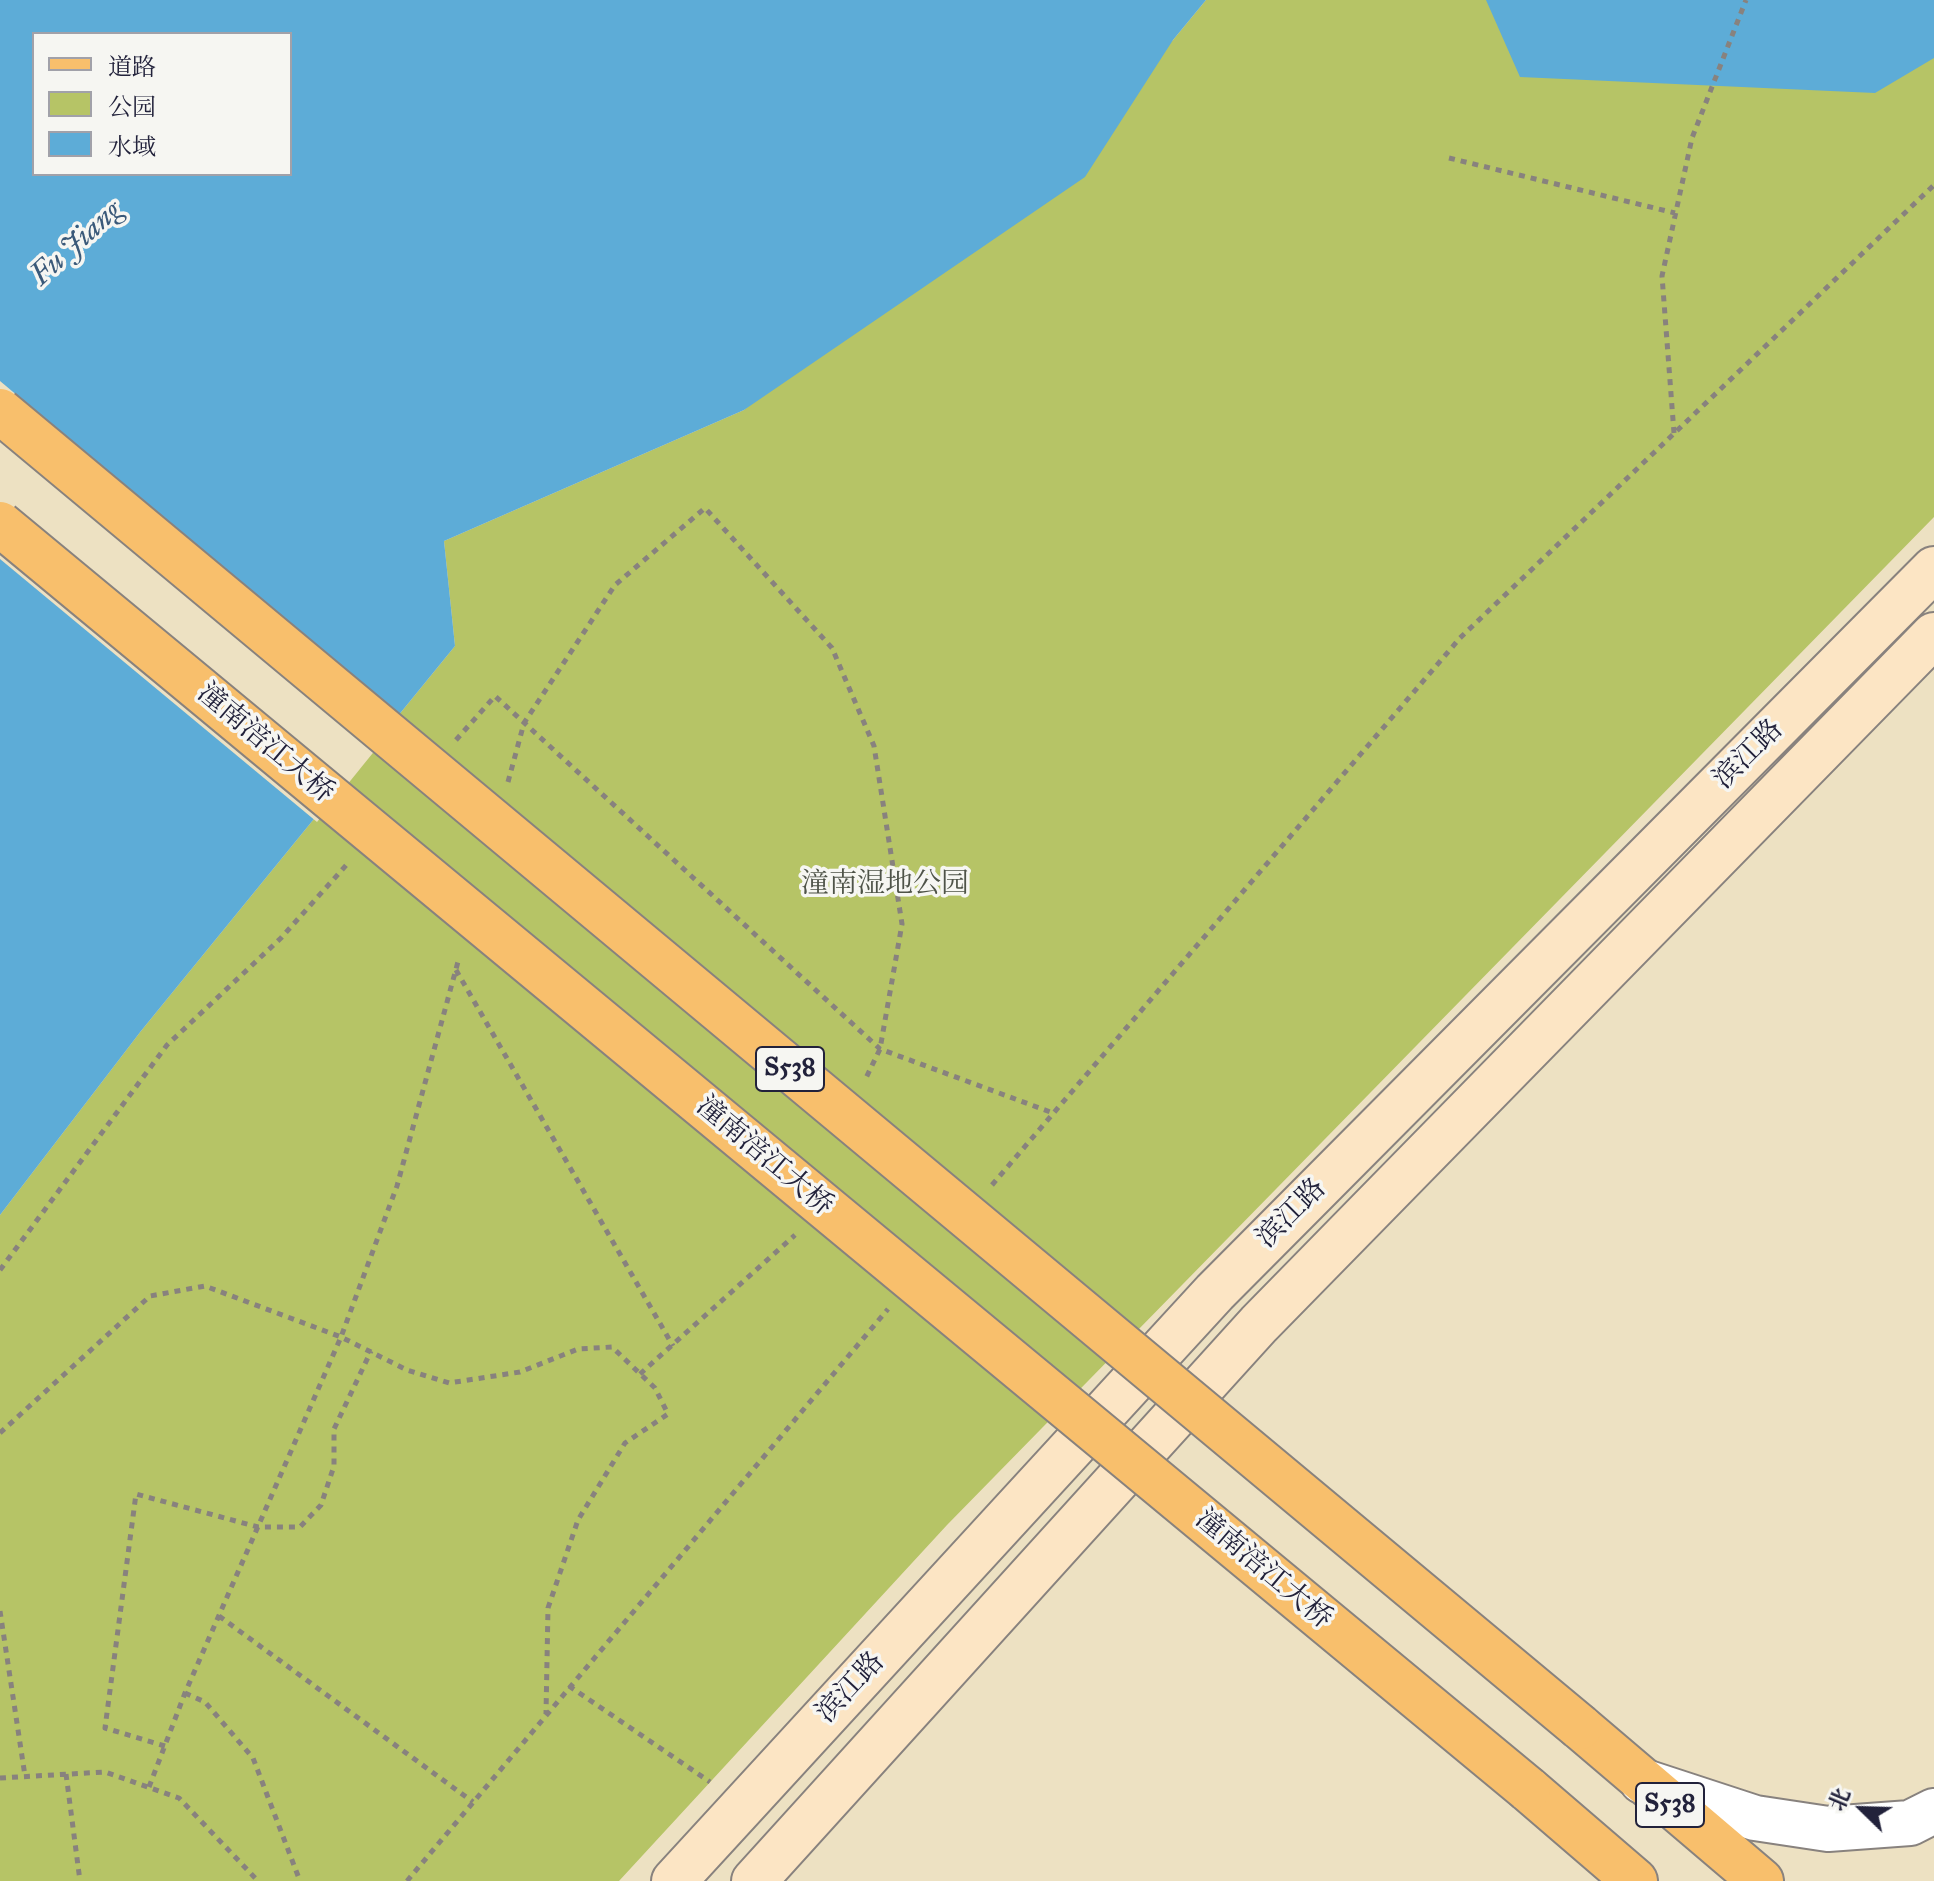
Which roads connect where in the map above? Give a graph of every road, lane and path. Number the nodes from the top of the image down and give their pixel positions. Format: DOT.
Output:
graph roads {
  1 [pos="1746,0"];
  2 [pos="1449,158"];
  3 [pos="1934,185"];
  4 [pos="1675,213"];
  5 [pos="0,411"];
  6 [pos="1675,434"];
  7 [pos="0,524"];
  8 [pos="1934,569"];
  9 [pos="1934,635"];
  10 [pos="524,723"];
  11 [pos="454,742"];
  12 [pos="507,785"];
  13 [pos="353,858"];
  14 [pos="460,954"];
  15 [pos="456,970"];
  16 [pos="880,1049"];
  17 [pos="860,1093"];
  18 [pos="1053,1113"];
  19 [pos="990,1188"];
  20 [pos="800,1223"];
  21 [pos="0,1270"];
  22 [pos="898,1297"];
  23 [pos="341,1337"];
  24 [pos="673,1346"];
  25 [pos="371,1351"];
  26 [pos="640,1374"];
  27 [pos="0,1433"];
  28 [pos="258,1527"];
  29 [pos="0,1611"];
  30 [pos="219,1616"];
  31 [pos="569,1686"];
  32 [pos="185,1693"];
  33 [pos="546,1715"];
  34 [pos="165,1746"];
  35 [pos="66,1774"];
  36 [pos="25,1776"];
  37 [pos="0,1778"];
  38 [pos="1640,1780"];
  39 [pos="149,1787"];
  40 [pos="473,1802"];
  41 [pos="744,1805"];
  42 [pos="1934,1811"];
  43 [pos="1592,1844"];
  44 [pos="80,1881"];
  45 [pos="258,1881"];
  46 [pos="300,1881"];
  47 [pos="407,1881"];
  48 [pos="674,1881"];
  49 [pos="754,1881"];
  50 [pos="1615,1881"];
  51 [pos="1635,1881"];
  52 [pos="1761,1881"];
  1 -- 4 [label="path"];
  2 -- 4 [label="path"];
  3 -- 6 [label="path"];
  4 -- 6 [label="path"];
  5 -- 38 [label="main road, S538, bridge"];
  6 -- 18 [label="path"];
  7 -- 43 [label="main road, 潼南涪江大桥 / S538, bridge"];
  8 -- 41 [label="main road, 滨江路"];
  9 -- 49 [label="main road"];
  10 -- 11 [label="path"];
  10 -- 12 [label="path"];
  10 -- 16 [label="path"];
  10 -- 16 [label="path"];
  13 -- 21 [label="path"];
  14 -- 15 [label="path"];
  15 -- 23 [label="path"];
  15 -- 24 [label="path"];
  16 -- 17 [label="path"];
  16 -- 18 [label="path"];
  18 -- 19 [label="path"];
  20 -- 24 [label="path"];
  22 -- 31 [label="path"];
  23 -- 25 [label="path"];
  23 -- 27 [label="path"];
  23 -- 28 [label="path"];
  24 -- 26 [label="path"];
  25 -- 26 [label="path"];
  25 -- 28 [label="path"];
  26 -- 33 [label="path"];
  28 -- 30 [label="path"];
  28 -- 34 [label="path"];
  29 -- 36 [label="path"];
  30 -- 32 [label="path"];
  30 -- 40 [label="path"];
  31 -- 33 [label="path"];
  31 -- 41 [label="path"];
  32 -- 34 [label="path"];
  32 -- 46 [label="path"];
  33 -- 40 [label="path"];
  34 -- 39 [label="path"];
  35 -- 36 [label="path"];
  35 -- 39 [label="path"];
  35 -- 44 [label="path"];
  36 -- 37 [label="path"];
  38 -- 42 [label="street"];
  38 -- 52 [label="main road, S538"];
  39 -- 45 [label="path"];
  40 -- 47 [label="path"];
  41 -- 48 [label="main road, 滨江路"];
  43 -- 50 [label="street"];
  43 -- 51 [label="main road, S538"];
}
